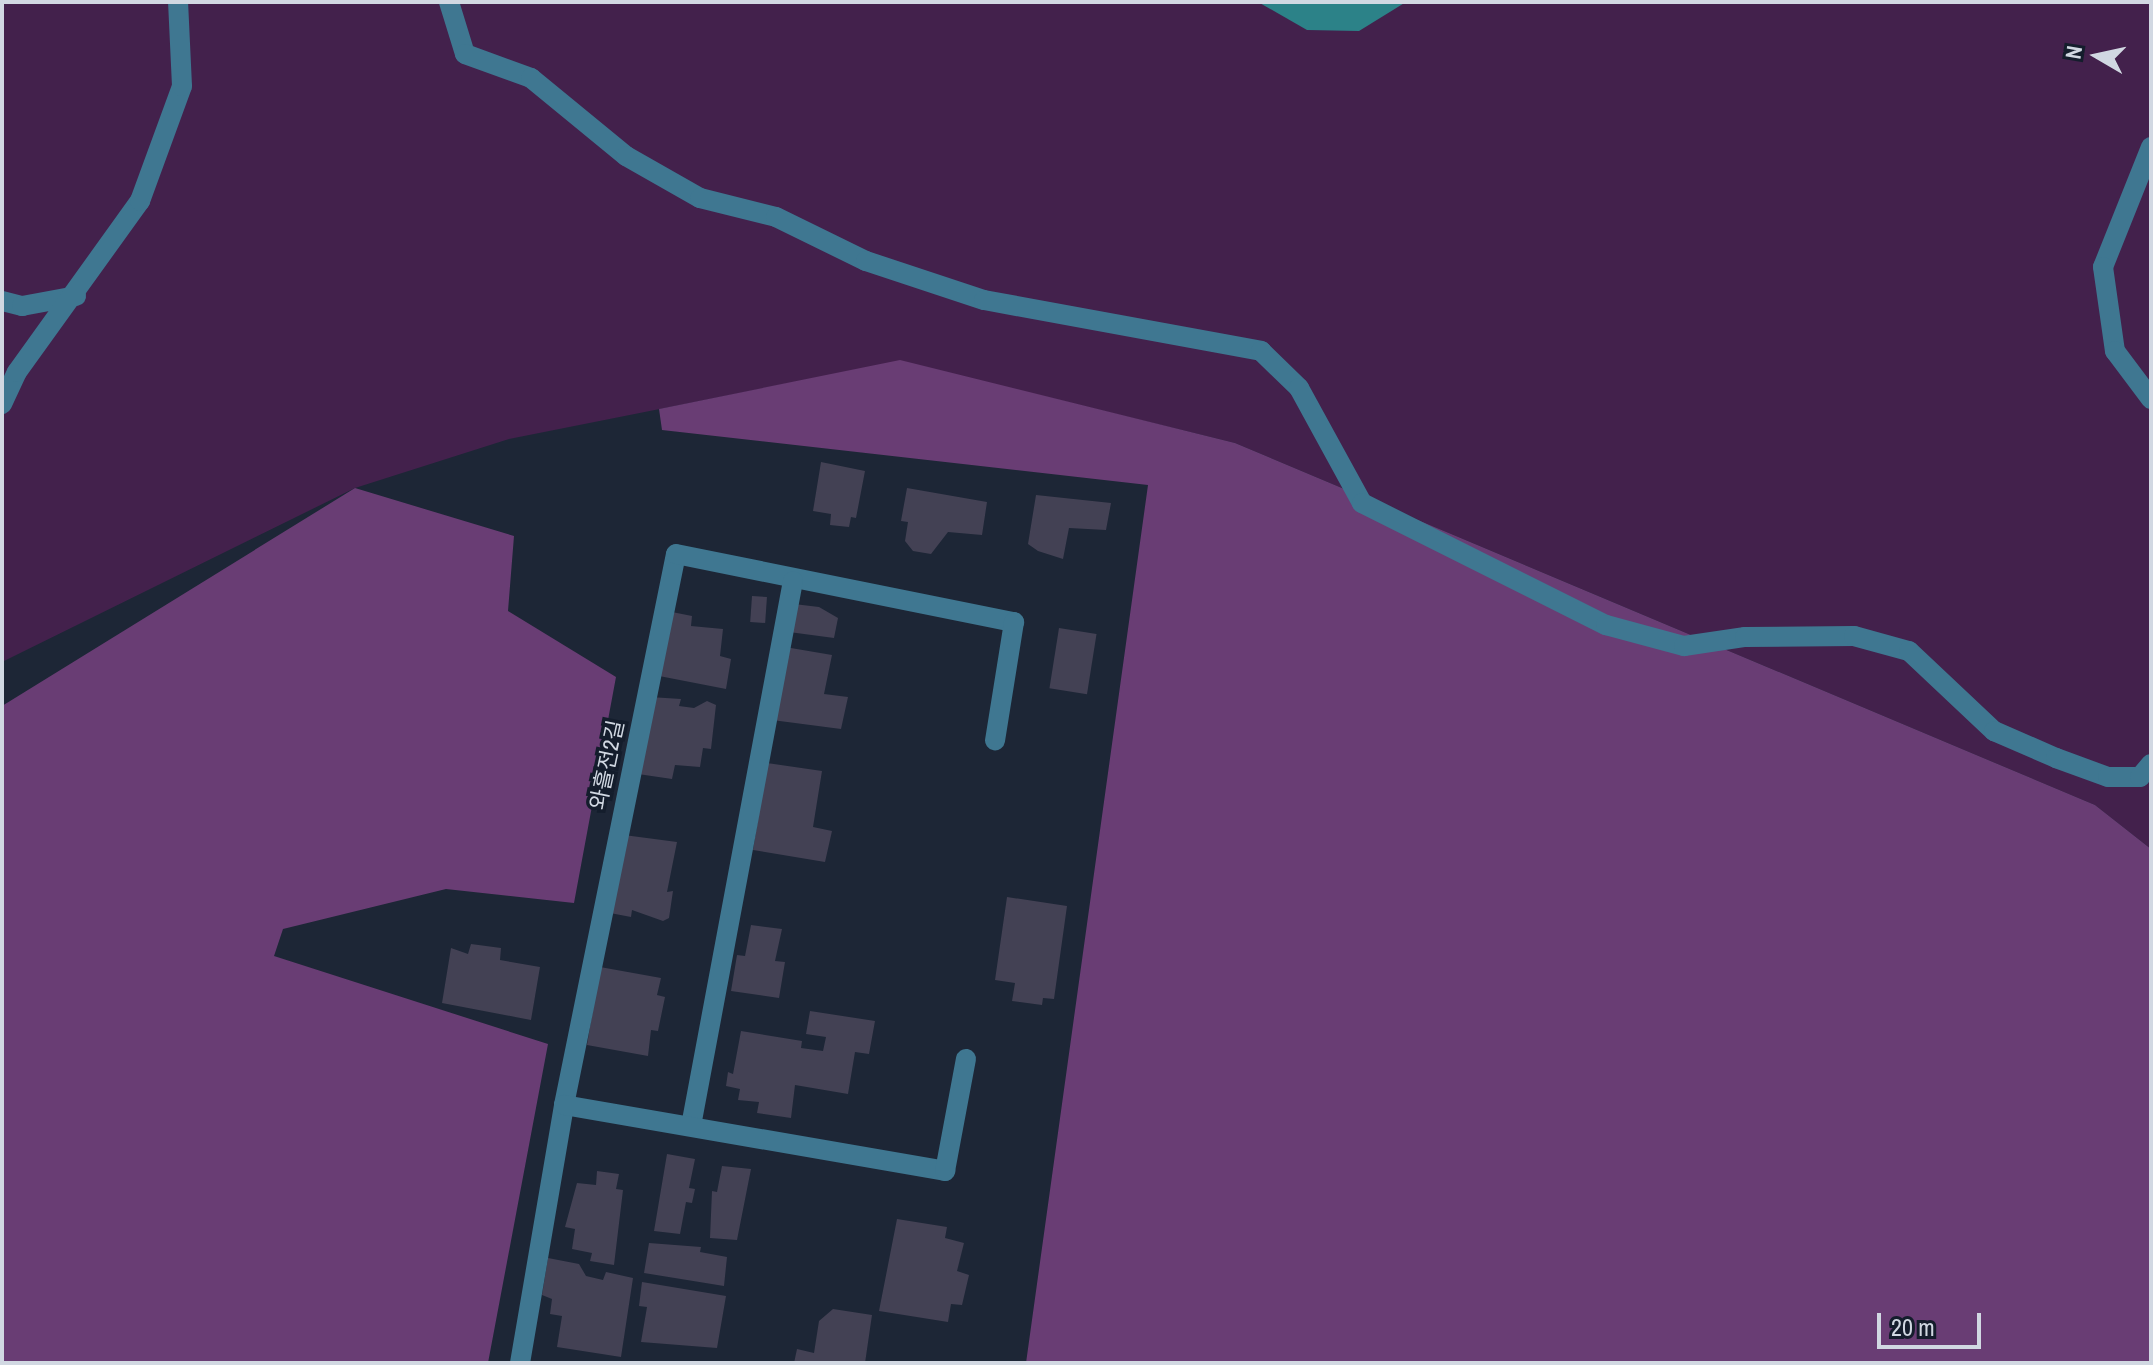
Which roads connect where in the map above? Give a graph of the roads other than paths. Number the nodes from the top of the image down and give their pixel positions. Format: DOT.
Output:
graph roads {
  1 [pos="178,2"];
  2 [pos="449,2"];
  3 [pos="2151,147"];
  4 [pos="76,296"];
  5 [pos="2,301"];
  6 [pos="2151,399"];
  7 [pos="2,404"];
  8 [pos="793,581"];
  9 [pos="995,740"];
  10 [pos="2151,764"];
  11 [pos="966,1059"];
  12 [pos="564,1105"];
  13 [pos="691,1126"];
  14 [pos="520,1363"];
  1 -- 4 [label="street"];
  2 -- 10 [label="street"];
  3 -- 6 [label="street"];
  4 -- 5 [label="street"];
  4 -- 7 [label="street"];
  8 -- 9 [label="street, 와흘전2길"];
  8 -- 12 [label="street, 와흘전2길"];
  8 -- 13 [label="street"];
  11 -- 13 [label="street"];
  12 -- 13 [label="street"];
  12 -- 14 [label="street, 와흘전2길"];
}
